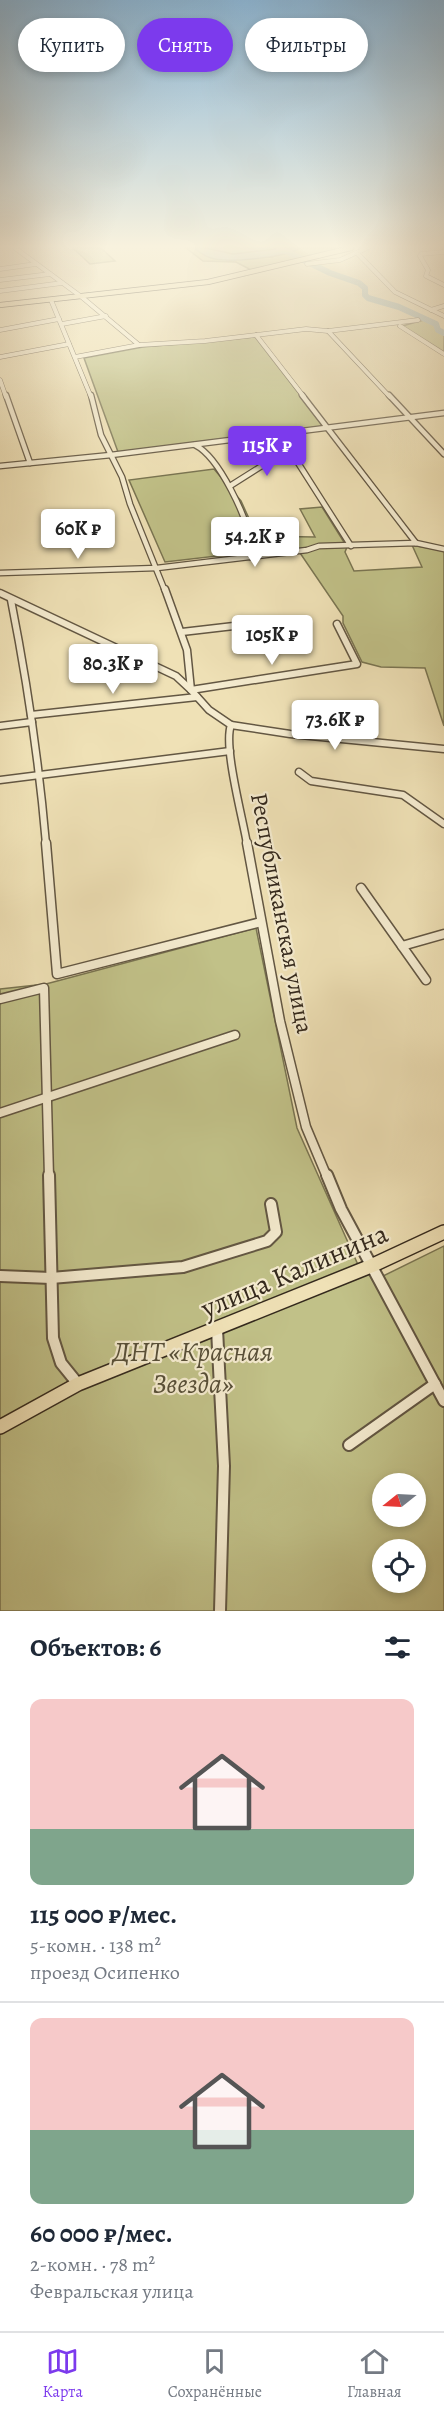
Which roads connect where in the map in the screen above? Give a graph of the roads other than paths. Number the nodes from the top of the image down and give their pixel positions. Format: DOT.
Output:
graph roads {
  1 [pos="46,323"];
  2 [pos="62,323"];
  3 [pos="114,323"];
  4 [pos="403,323"];
  5 [pos="400,326"];
  6 [pos="0,330"];
  7 [pos="328,331"];
  8 [pos="256,335"];
  9 [pos="69,344"];
  10 [pos="139,345"];
  11 [pos="444,354"];
  12 [pos="1,356"];
  13 [pos="75,357"];
  14 [pos="0,380"];
  15 [pos="444,414"];
  16 [pos="412,417"];
  17 [pos="327,427"];
  18 [pos="279,433"];
  19 [pos="192,444"];
  20 [pos="290,448"];
  21 [pos="444,454"];
  22 [pos="111,455"];
  23 [pos="30,463"];
  24 [pos="0,466"];
  25 [pos="230,486"];
  26 [pos="416,543"];
  27 [pos="351,546"];
  28 [pos="444,549"];
  29 [pos="250,557"];
  30 [pos="157,568"];
  31 [pos="0,573"];
  32 [pos="0,593"];
  33 [pos="11,600"];
  34 [pos="251,624"];
  35 [pos="337,624"];
  36 [pos="182,632"];
  37 [pos="191,690"];
  38 [pos="197,698"];
  39 [pos="32,718"];
  40 [pos="231,724"];
  41 [pos="0,726"];
  42 [pos="444,750"];
  43 [pos="230,751"];
  44 [pos="298,772"];
  45 [pos="40,777"];
  46 [pos="0,780"];
  47 [pos="444,824"];
  48 [pos="361,888"];
  49 [pos="261,922"];
  50 [pos="444,934"];
  51 [pos="402,946"];
  52 [pos="426,980"];
  53 [pos="0,999"];
  54 [pos="235,1035"];
  55 [pos="46,1098"];
  56 [pos="0,1113"];
  57 [pos="271,1203"];
  58 [pos="444,1232"];
  59 [pos="371,1266"];
  60 [pos="0,1276"];
  61 [pos="51,1278"];
  62 [pos="217,1329"];
  63 [pos="78,1384"];
  64 [pos="435,1384"];
  65 [pos="444,1401"];
  66 [pos="0,1427"];
  67 [pos="349,1445"];
  68 [pos="220,1611"];
  1 -- 6 [label="street"];
  2 -- 9 [label="street"];
  3 -- 10 [label="street"];
  4 -- 7 [label="street"];
  5 -- 11 [label="street"];
  7 -- 8 [label="street"];
  7 -- 16 [label="street"];
  8 -- 10 [label="street"];
  8 -- 17 [label="street"];
  9 -- 12 [label="street"];
  9 -- 13 [label="street"];
  10 -- 13 [label="street"];
  13 -- 22 [label="street"];
  14 -- 23 [label="street"];
  15 -- 16 [label="street"];
  16 -- 17 [label="street"];
  16 -- 21 [label="street"];
  17 -- 18 [label="street"];
  17 -- 26 [label="street"];
  18 -- 19 [label="street"];
  18 -- 20 [label="street"];
  19 -- 22 [label="street"];
  19 -- 25 [label="street"];
  20 -- 25 [label="street"];
  20 -- 27 [label="street"];
  22 -- 23 [label="street"];
  22 -- 30 [label="street"];
  23 -- 24 [label="street"];
  25 -- 29 [label="street"];
  26 -- 27 [label="street"];
  26 -- 28 [label="street"];
  27 -- 29 [label="street"];
  29 -- 30 [label="street"];
  30 -- 31 [label="street"];
  30 -- 36 [label="street"];
  32 -- 33 [label="street"];
  33 -- 37 [label="street"];
  33 -- 39 [label="street"];
  34 -- 36 [label="street"];
  35 -- 37 [label="street"];
  36 -- 37 [label="street"];
  37 -- 38 [label="street"];
  38 -- 39 [label="street"];
  38 -- 40 [label="street"];
  39 -- 41 [label="street"];
  39 -- 45 [label="street"];
  40 -- 42 [label="street"];
  40 -- 43 [label="street, Республиканская улица"];
  43 -- 45 [label="street"];
  43 -- 49 [label="street, Республиканская улица"];
  44 -- 47 [label="street"];
  45 -- 46 [label="street"];
  45 -- 49 [label="street"];
  48 -- 51 [label="street"];
  49 -- 59 [label="street, Республиканская улица"];
  50 -- 51 [label="street"];
  51 -- 52 [label="street"];
  53 -- 55 [label="street"];
  54 -- 55 [label="street"];
  55 -- 56 [label="street"];
  55 -- 61 [label="street"];
  57 -- 61 [label="street"];
  58 -- 59 [label="main road, улица Калинина"];
  59 -- 62 [label="main road, улица Калинина"];
  59 -- 64 [label="street, Республиканская улица"];
  60 -- 61 [label="street"];
  61 -- 63 [label="street"];
  62 -- 63 [label="main road, улица Калинина"];
  62 -- 68 [label="street"];
  63 -- 66 [label="main road, улица Калинина"];
  64 -- 65 [label="street, Республиканская улица"];
  64 -- 67 [label="street"];
}
